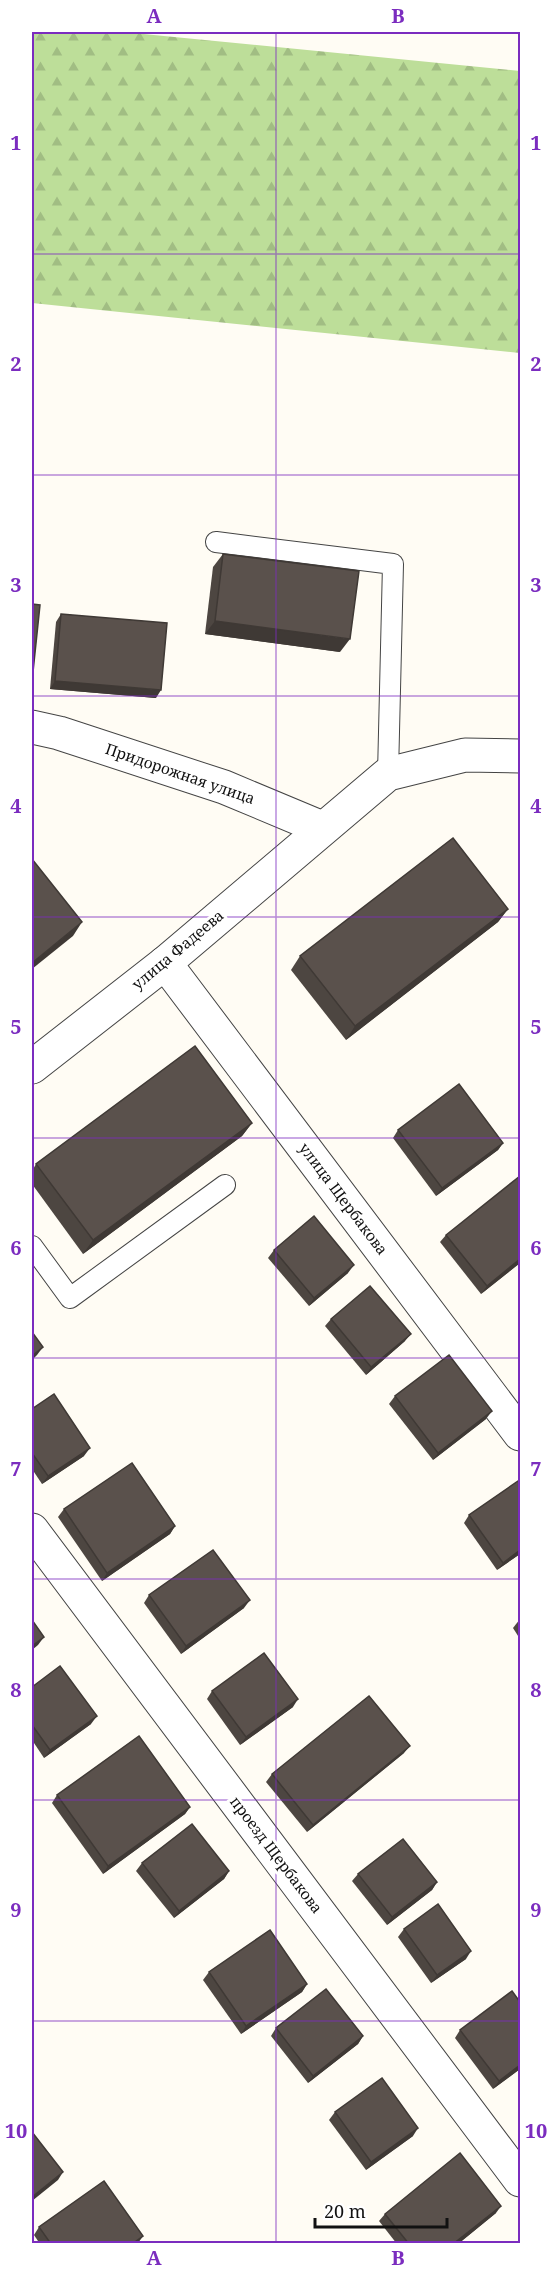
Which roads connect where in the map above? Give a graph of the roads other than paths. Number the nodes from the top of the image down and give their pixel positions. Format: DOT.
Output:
graph roads {
  1 [pos="216,542"];
  2 [pos="32,727"];
  3 [pos="520,756"];
  4 [pos="388,774"];
  5 [pos="322,828"];
  6 [pos="165,963"];
  7 [pos="32,1067"];
  8 [pos="225,1185"];
  9 [pos="32,1246"];
  10 [pos="520,1434"];
  11 [pos="32,1530"];
  12 [pos="520,2180"];
  1 -- 4 [label="lane"];
  2 -- 5 [label="street, Придорожная улица"];
  3 -- 4 [label="street"];
  4 -- 5 [label="street"];
  5 -- 6 [label="street, улица Фадеева"];
  6 -- 7 [label="street, улица Фадеева"];
  6 -- 10 [label="street, улица Щербакова"];
  8 -- 9 [label="lane"];
  11 -- 12 [label="street, проезд Щербакова"];
}
